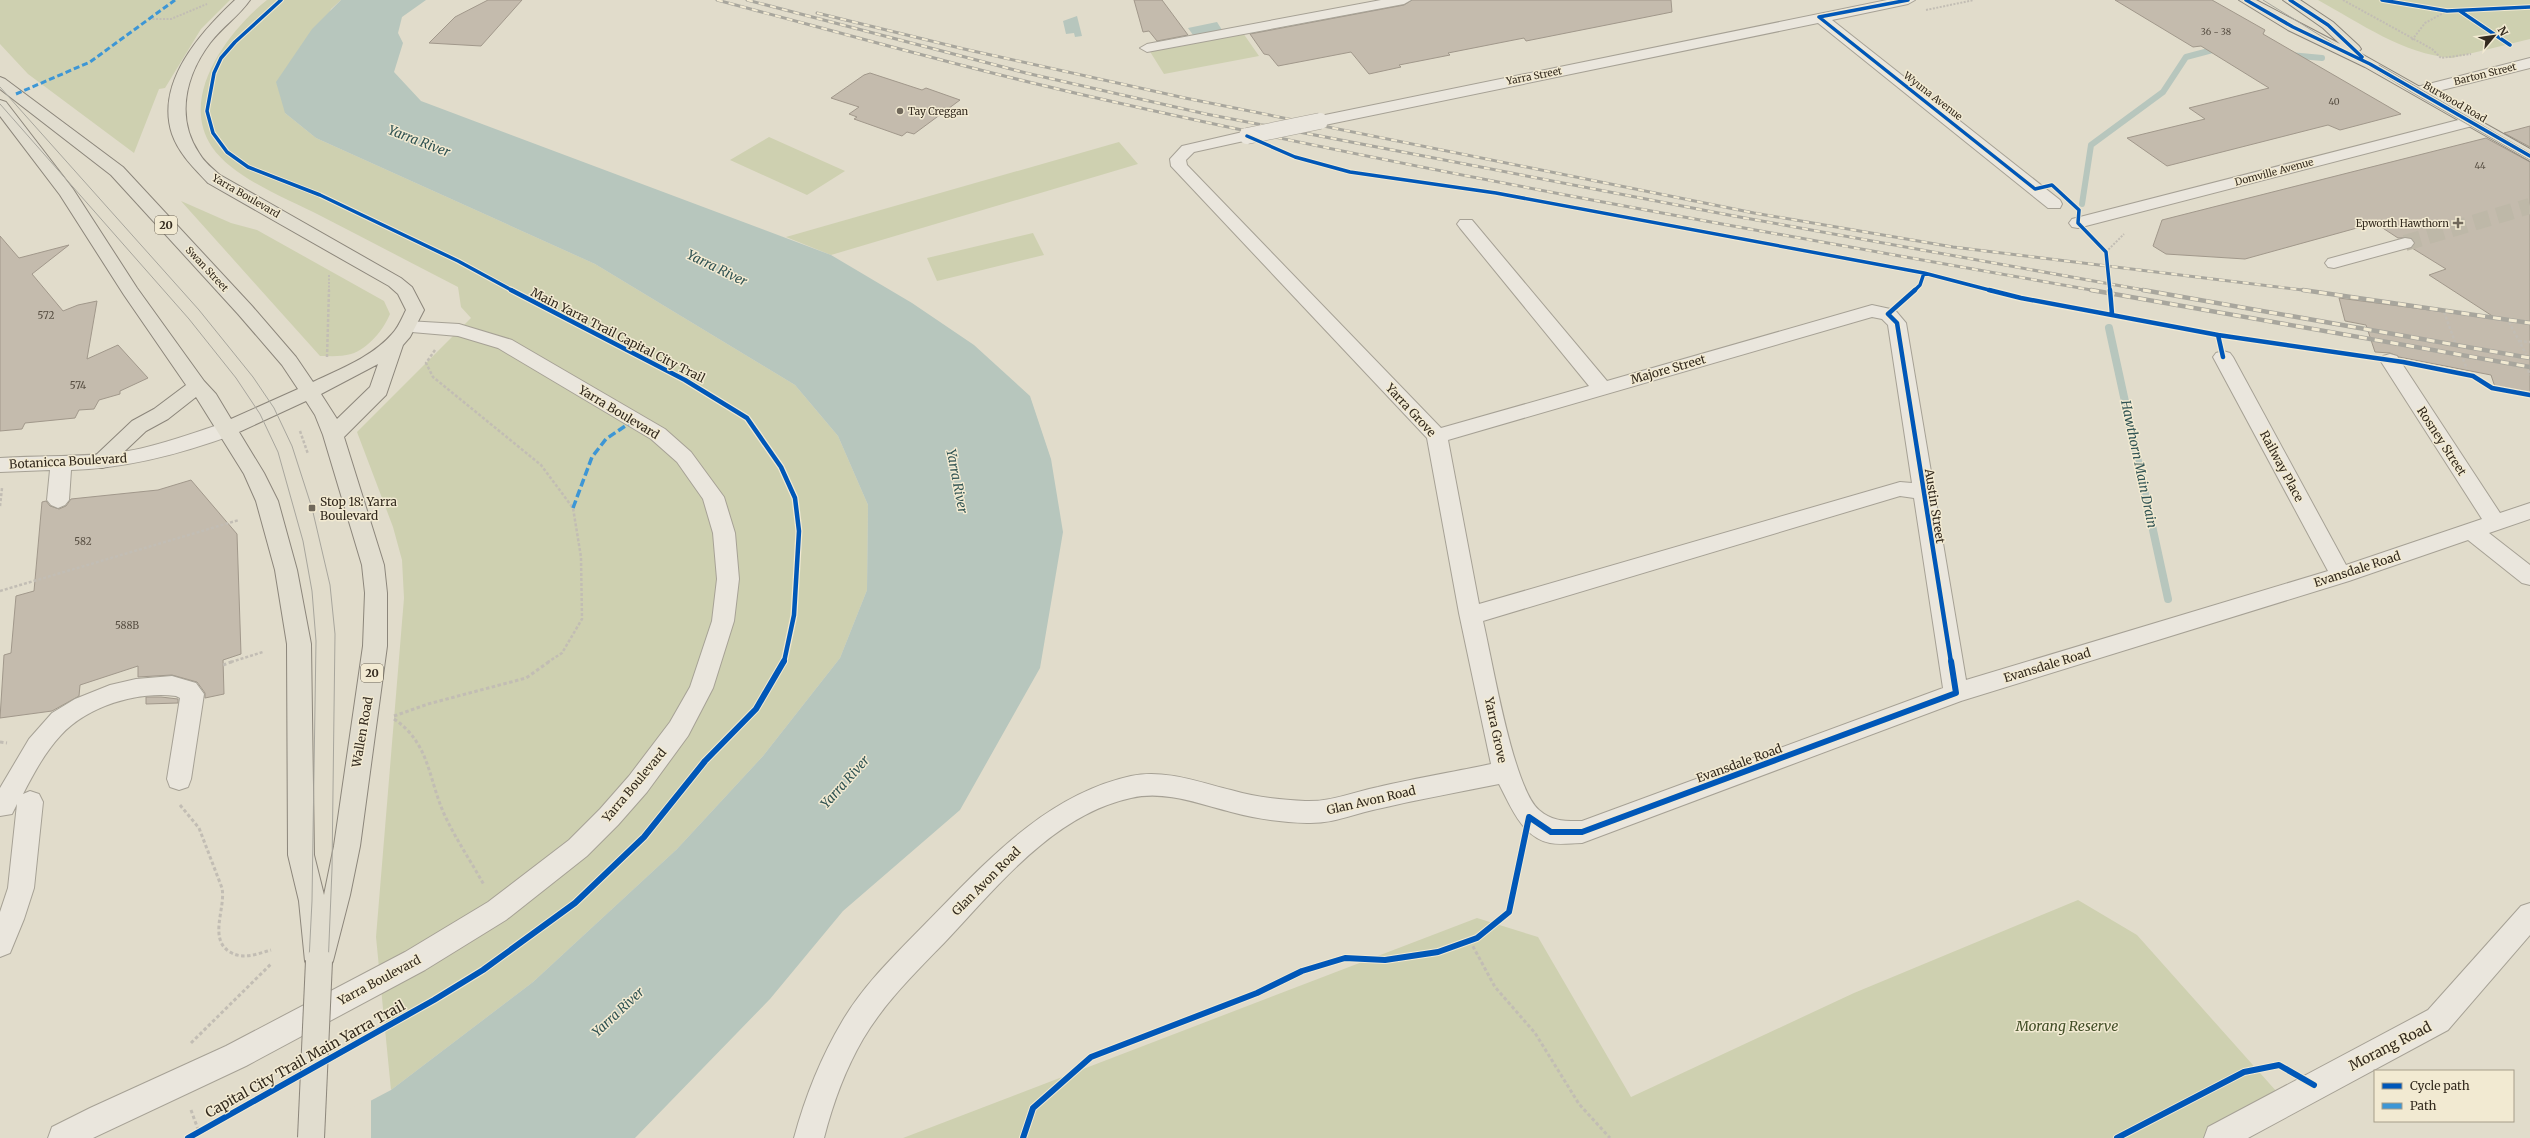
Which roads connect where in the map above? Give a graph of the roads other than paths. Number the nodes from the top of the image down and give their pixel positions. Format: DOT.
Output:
graph roads {
  1 [pos="243,0"];
  2 [pos="1404,0"];
  3 [pos="1908,0"];
  4 [pos="2246,0"];
  5 [pos="2290,0"];
  6 [pos="1819,17"];
  7 [pos="1147,48"];
  8 [pos="2530,63"];
  9 [pos="2370,64"];
  10 [pos="0,82"];
  11 [pos="2418,91"];
  12 [pos="0,105"];
  13 [pos="2470,122"];
  14 [pos="2530,156"];
  15 [pos="1182,171"];
  16 [pos="2054,204"];
  17 [pos="2078,223"];
  18 [pos="1466,224"];
  19 [pos="2405,243"];
  20 [pos="2334,263"];
  21 [pos="1897,323"];
  22 [pos="407,327"];
  23 [pos="394,344"];
  24 [pos="2223,357"];
  25 [pos="2390,360"];
  26 [pos="197,386"];
  27 [pos="1602,388"];
  28 [pos="310,391"];
  29 [pos="228,429"];
  30 [pos="333,435"];
  31 [pos="1436,436"];
  32 [pos="102,460"];
  33 [pos="61,462"];
  34 [pos="0,465"];
  35 [pos="1922,491"];
  36 [pos="58,500"];
  37 [pos="2530,510"];
  38 [pos="2495,523"];
  39 [pos="2471,531"];
  40 [pos="2341,575"];
  41 [pos="2530,577"];
  42 [pos="1470,614"];
  43 [pos="1956,693"];
  44 [pos="1505,772"];
  45 [pos="179,779"];
  46 [pos="30,802"];
  47 [pos="3,806"];
  48 [pos="2530,915"];
  49 [pos="0,944"];
  50 [pos="319,961"];
  51 [pos="63,1138"];
  52 [pos="311,1138"];
  53 [pos="809,1138"];
  54 [pos="2219,1138"];
  1 -- 22 [label="main road, Yarra Boulevard"];
  2 -- 7 [label="street"];
  3 -- 6 [label="street, Yarra Street"];
  4 -- 9 [label="main road, Burwood Road"];
  5 -- 9 [label="main road, Burwood Road"];
  6 -- 15 [label="street, Yarra Street, bridge"];
  6 -- 16 [label="street, Wyuna Avenue"];
  8 -- 11 [label="street, Barton Street"];
  9 -- 11 [label="main road, Burwood Road"];
  10 -- 28 [label="main road, Swan Street / 20"];
  11 -- 13 [label="main road, Burwood Road"];
  12 -- 26 [label="main road, 20"];
  13 -- 14 [label="main road, Burwood Road"];
  13 -- 17 [label="street, Domville Avenue"];
  15 -- 31 [label="street, Yarra Grove"];
  18 -- 27 [label="street"];
  19 -- 20 [label="street"];
  21 -- 27 [label="street, Majore Street"];
  21 -- 35 [label="street, Austin Street"];
  22 -- 23 [label="main road, Yarra Boulevard"];
  22 -- 51 [label="street, Yarra Boulevard"];
  23 -- 28 [label="main road, Yarra Boulevard"];
  23 -- 30 [label="main road"];
  24 -- 40 [label="street, Railway Place"];
  25 -- 38 [label="street, Rosney Street"];
  26 -- 29 [label="main road, 20"];
  26 -- 32 [label="main road"];
  27 -- 31 [label="street, Majore Street"];
  28 -- 29 [label="main road, Yarra Boulevard"];
  28 -- 30 [label="main road, Wallen Road / 20"];
  29 -- 32 [label="street, Botanicca Boulevard"];
  29 -- 50 [label="main road, Wallen Road / 20"];
  30 -- 50 [label="main road, Wallen Road / 20"];
  31 -- 42 [label="street, Yarra Grove"];
  32 -- 33 [label="street, Botanicca Boulevard"];
  33 -- 34 [label="street, Botanicca Boulevard"];
  33 -- 36 [label="street"];
  35 -- 42 [label="street"];
  35 -- 43 [label="street, Austin Street"];
  37 -- 38 [label="street, Evansdale Road"];
  38 -- 39 [label="street, Evansdale Road"];
  39 -- 40 [label="street, Evansdale Road"];
  39 -- 41 [label="street"];
  40 -- 43 [label="street, Evansdale Road"];
  42 -- 44 [label="street, Yarra Grove"];
  43 -- 44 [label="street, Evansdale Road"];
  44 -- 53 [label="street, Glan Avon Road"];
  45 -- 47 [label="street"];
  46 -- 49 [label="street"];
  48 -- 54 [label="street, Morang Road"];
  50 -- 52 [label="main road, Wallen Road / 20, bridge"];
}
